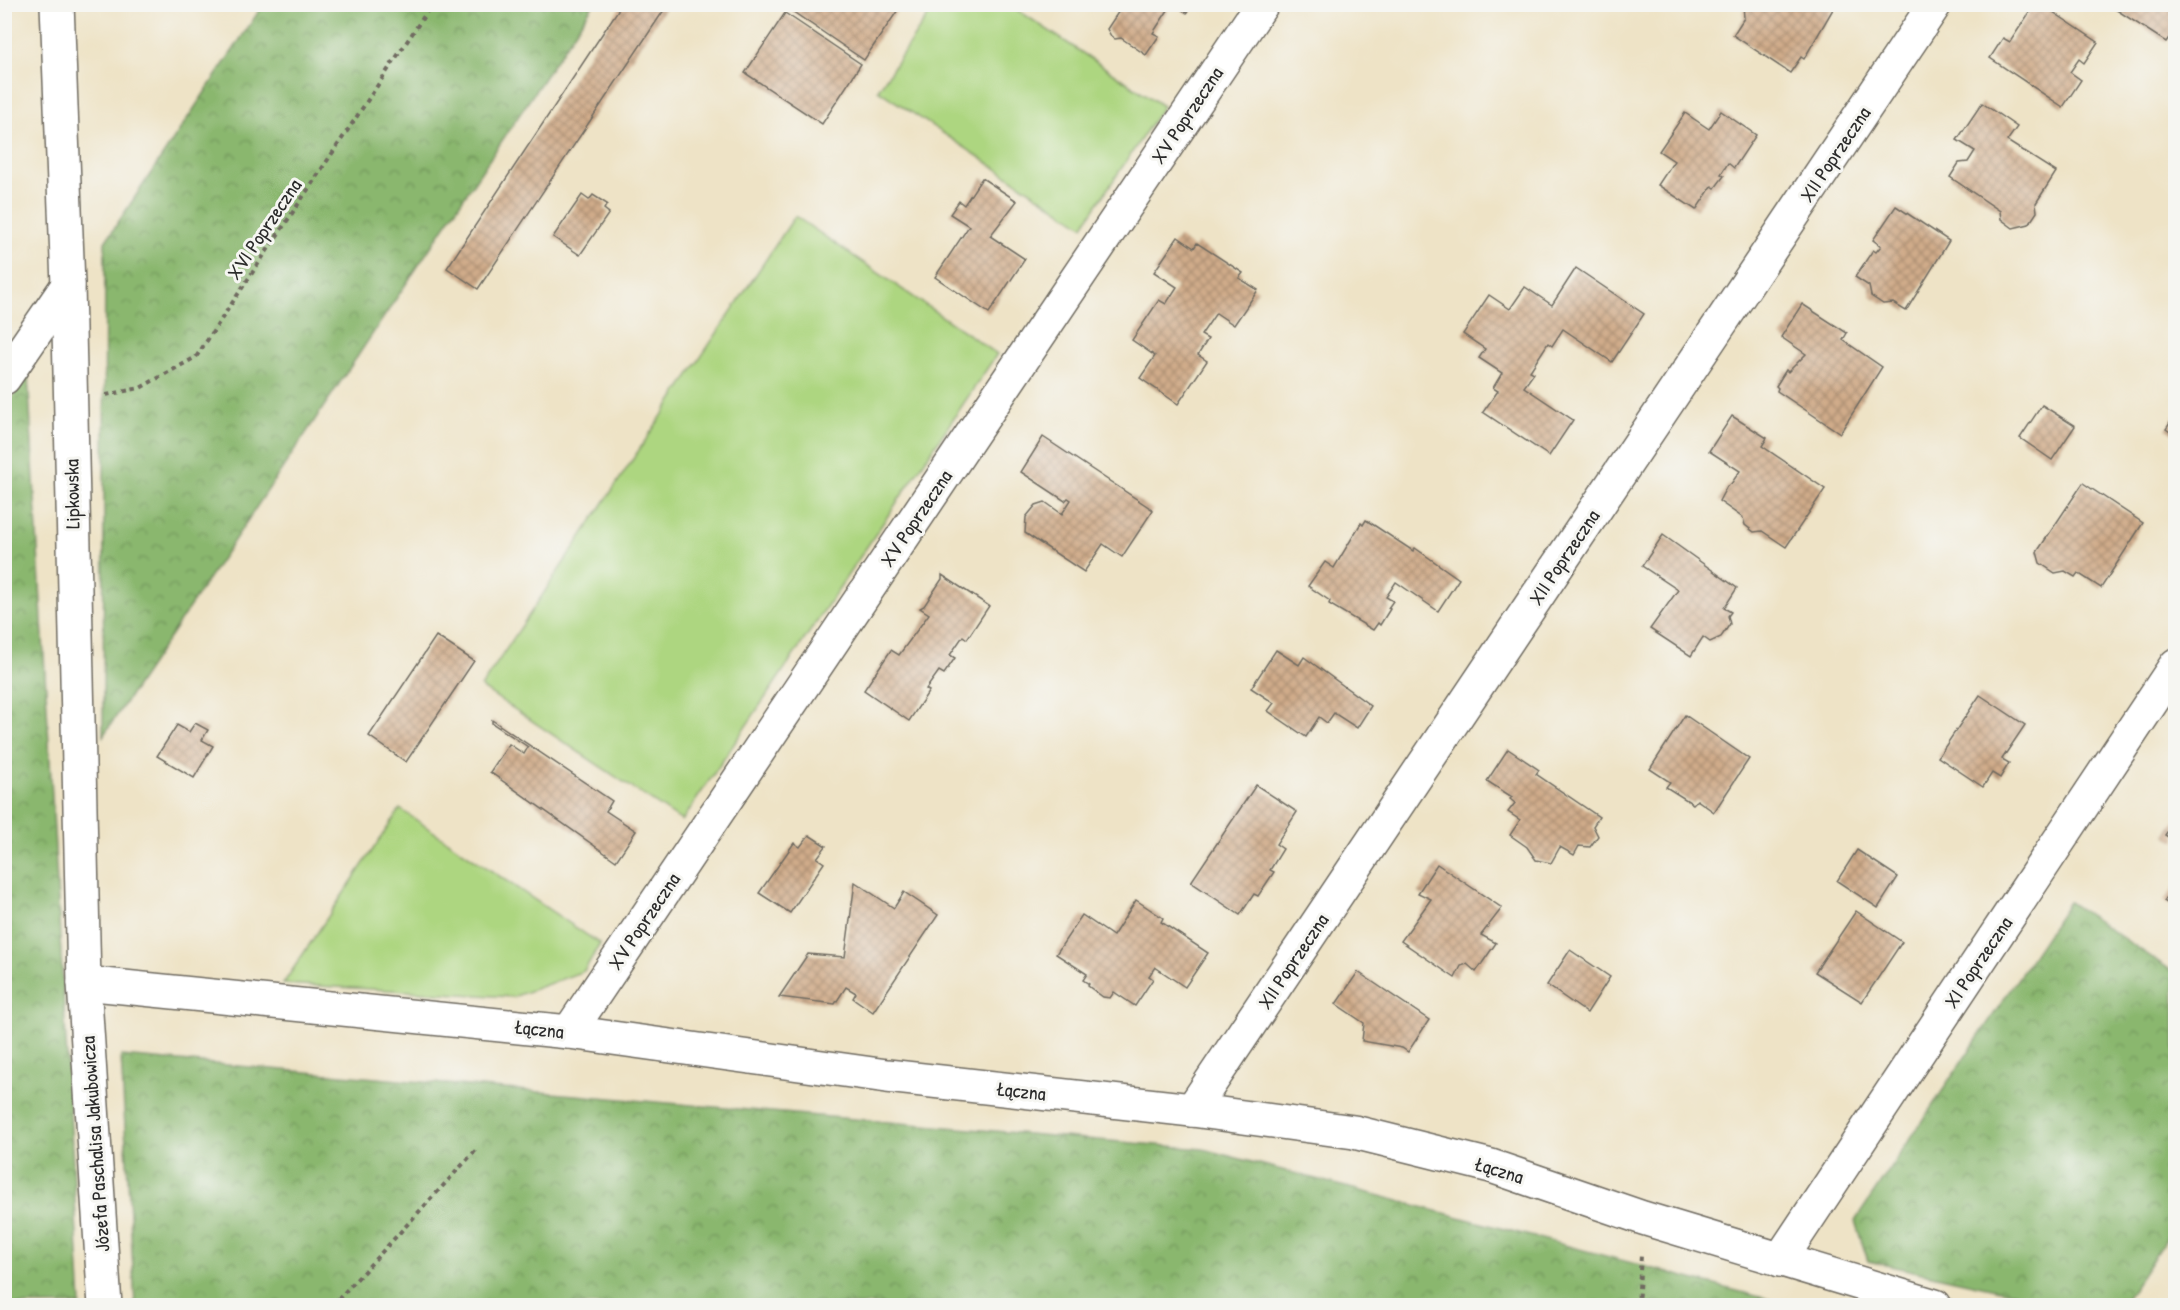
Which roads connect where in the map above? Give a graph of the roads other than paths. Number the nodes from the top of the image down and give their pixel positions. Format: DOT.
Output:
graph roads {
  1 [pos="57,4"];
  2 [pos="1262,4"];
  3 [pos="1935,4"];
  4 [pos="68,285"];
  5 [pos="4,378"];
  6 [pos="2175,665"];
  7 [pos="84,983"];
  8 [pos="569,1032"];
  9 [pos="1192,1110"];
  10 [pos="1780,1260"];
  11 [pos="105,1305"];
  12 [pos="1935,1305"];
  1 -- 4 [label="street, Lipkowska"];
  2 -- 8 [label="street, XV Poprzeczna"];
  3 -- 9 [label="street, XII Poprzeczna"];
  4 -- 5 [label="street"];
  4 -- 7 [label="street, Lipkowska"];
  6 -- 10 [label="street, XI Poprzeczna"];
  7 -- 8 [label="street, Łączna"];
  7 -- 11 [label="street, Józefa Paschalisa Jakubowicza"];
  8 -- 9 [label="street, Łączna"];
  9 -- 10 [label="street, Łączna"];
  10 -- 12 [label="street, Łączna"];
}
